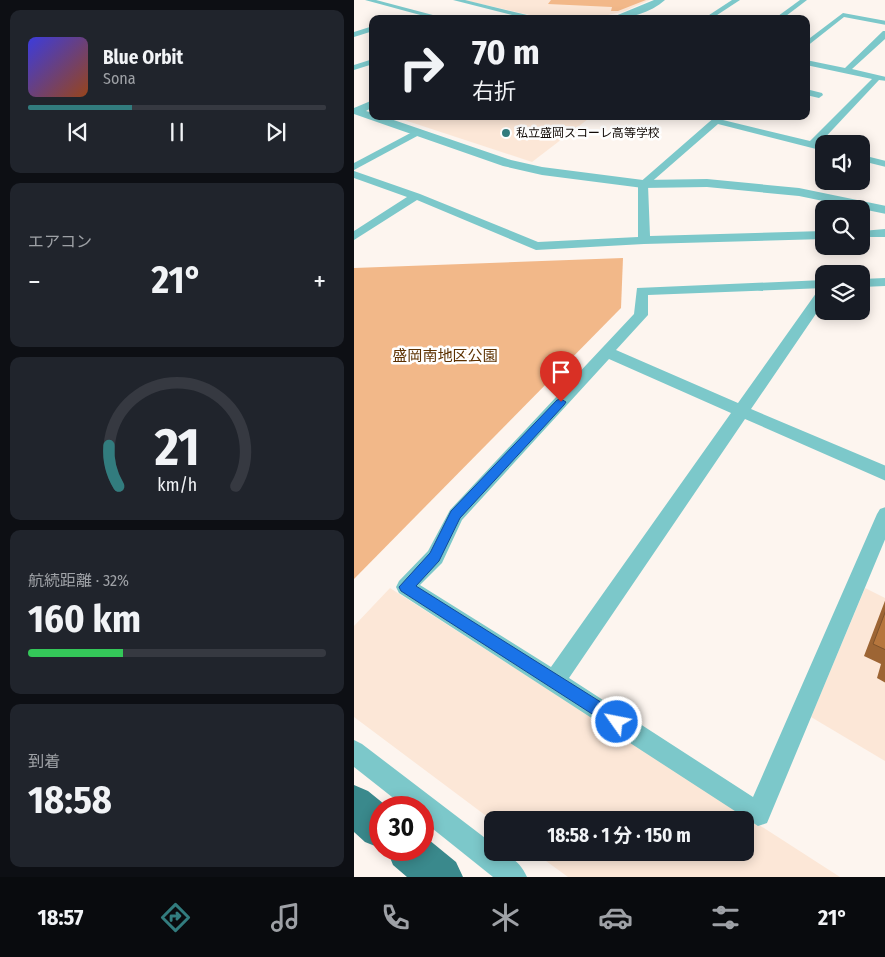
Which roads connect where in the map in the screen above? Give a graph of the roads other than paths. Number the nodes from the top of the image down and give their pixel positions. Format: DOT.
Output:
graph roads {
  1 [pos="456,0"];
  2 [pos="662,0"];
  3 [pos="737,0"];
  4 [pos="804,0"];
  5 [pos="367,1"];
  6 [pos="415,12"];
  7 [pos="405,15"];
  8 [pos="428,15"];
  9 [pos="523,15"];
  10 [pos="625,15"];
  11 [pos="713,15"];
  12 [pos="783,15"];
  13 [pos="885,23"];
  14 [pos="369,29"];
  15 [pos="885,33"];
  16 [pos="354,35"];
  17 [pos="810,42"];
  18 [pos="369,62"];
  19 [pos="810,63"];
  20 [pos="354,68"];
  21 [pos="846,70"];
  22 [pos="882,78"];
  23 [pos="810,93"];
  24 [pos="818,95"];
  25 [pos="369,105"];
  26 [pos="355,111"];
  27 [pos="369,116"];
  28 [pos="382,120"];
  29 [pos="717,120"];
  30 [pos="726,120"];
  31 [pos="418,132"];
  32 [pos="812,145"];
  33 [pos="815,146"];
  34 [pos="870,160"];
  35 [pos="885,164"];
  36 [pos="354,167"];
  37 [pos="354,174"];
  38 [pos="643,184"];
  39 [pos="416,196"];
  40 [pos="885,210"];
  41 [pos="870,234"];
  42 [pos="885,234"];
  43 [pos="815,235"];
  44 [pos="354,236"];
  45 [pos="644,240"];
  46 [pos="885,282"];
  47 [pos="870,283"];
  48 [pos="815,284"];
  49 [pos="815,305"];
  50 [pos="607,352"];
  51 [pos="742,413"];
  52 [pos="885,474"];
  53 [pos="885,514"];
  54 [pos="554,681"];
  55 [pos="354,752"];
  56 [pos="354,805"];
  57 [pos="369,818"];
  58 [pos="421,861"];
  59 [pos="440,877"];
  60 [pos="514,877"];
  1 -- 9 [label="street"];
  2 -- 10 [label="street"];
  3 -- 11 [label="street"];
  4 -- 12 [label="street"];
  5 -- 6 [label="street"];
  6 -- 7 [label="street"];
  6 -- 8 [label="street"];
  13 -- 17 [label="street"];
  14 -- 16 [label="street"];
  15 -- 21 [label="street"];
  18 -- 20 [label="street"];
  19 -- 21 [label="street"];
  21 -- 22 [label="street"];
  22 -- 32 [label="street"];
  23 -- 24 [label="street"];
  25 -- 26 [label="street"];
  26 -- 27 [label="street"];
  28 -- 31 [label="street"];
  29 -- 38 [label="street"];
  30 -- 32 [label="street"];
  31 -- 36 [label="street"];
  31 -- 38 [label="street"];
  32 -- 33 [label="street"];
  34 -- 35 [label="street"];
  37 -- 39 [label="street"];
  38 -- 40 [label="street"];
  38 -- 45 [label="street"];
  39 -- 44 [label="street"];
  39 -- 45 [label="street"];
  41 -- 42 [label="street"];
  43 -- 45 [label="street"];
  46 -- 47 [label="street"];
  48 -- 50 [label="street"];
  49 -- 51 [label="street"];
  50 -- 51 [label="street"];
  50 -- 54 [label="street"];
  51 -- 52 [label="street"];
  51 -- 54 [label="street"];
  53 -- 54 [label="street"];
  55 -- 60 [label="street"];
  56 -- 57 [label="highway"];
  58 -- 59 [label="highway"];
}
